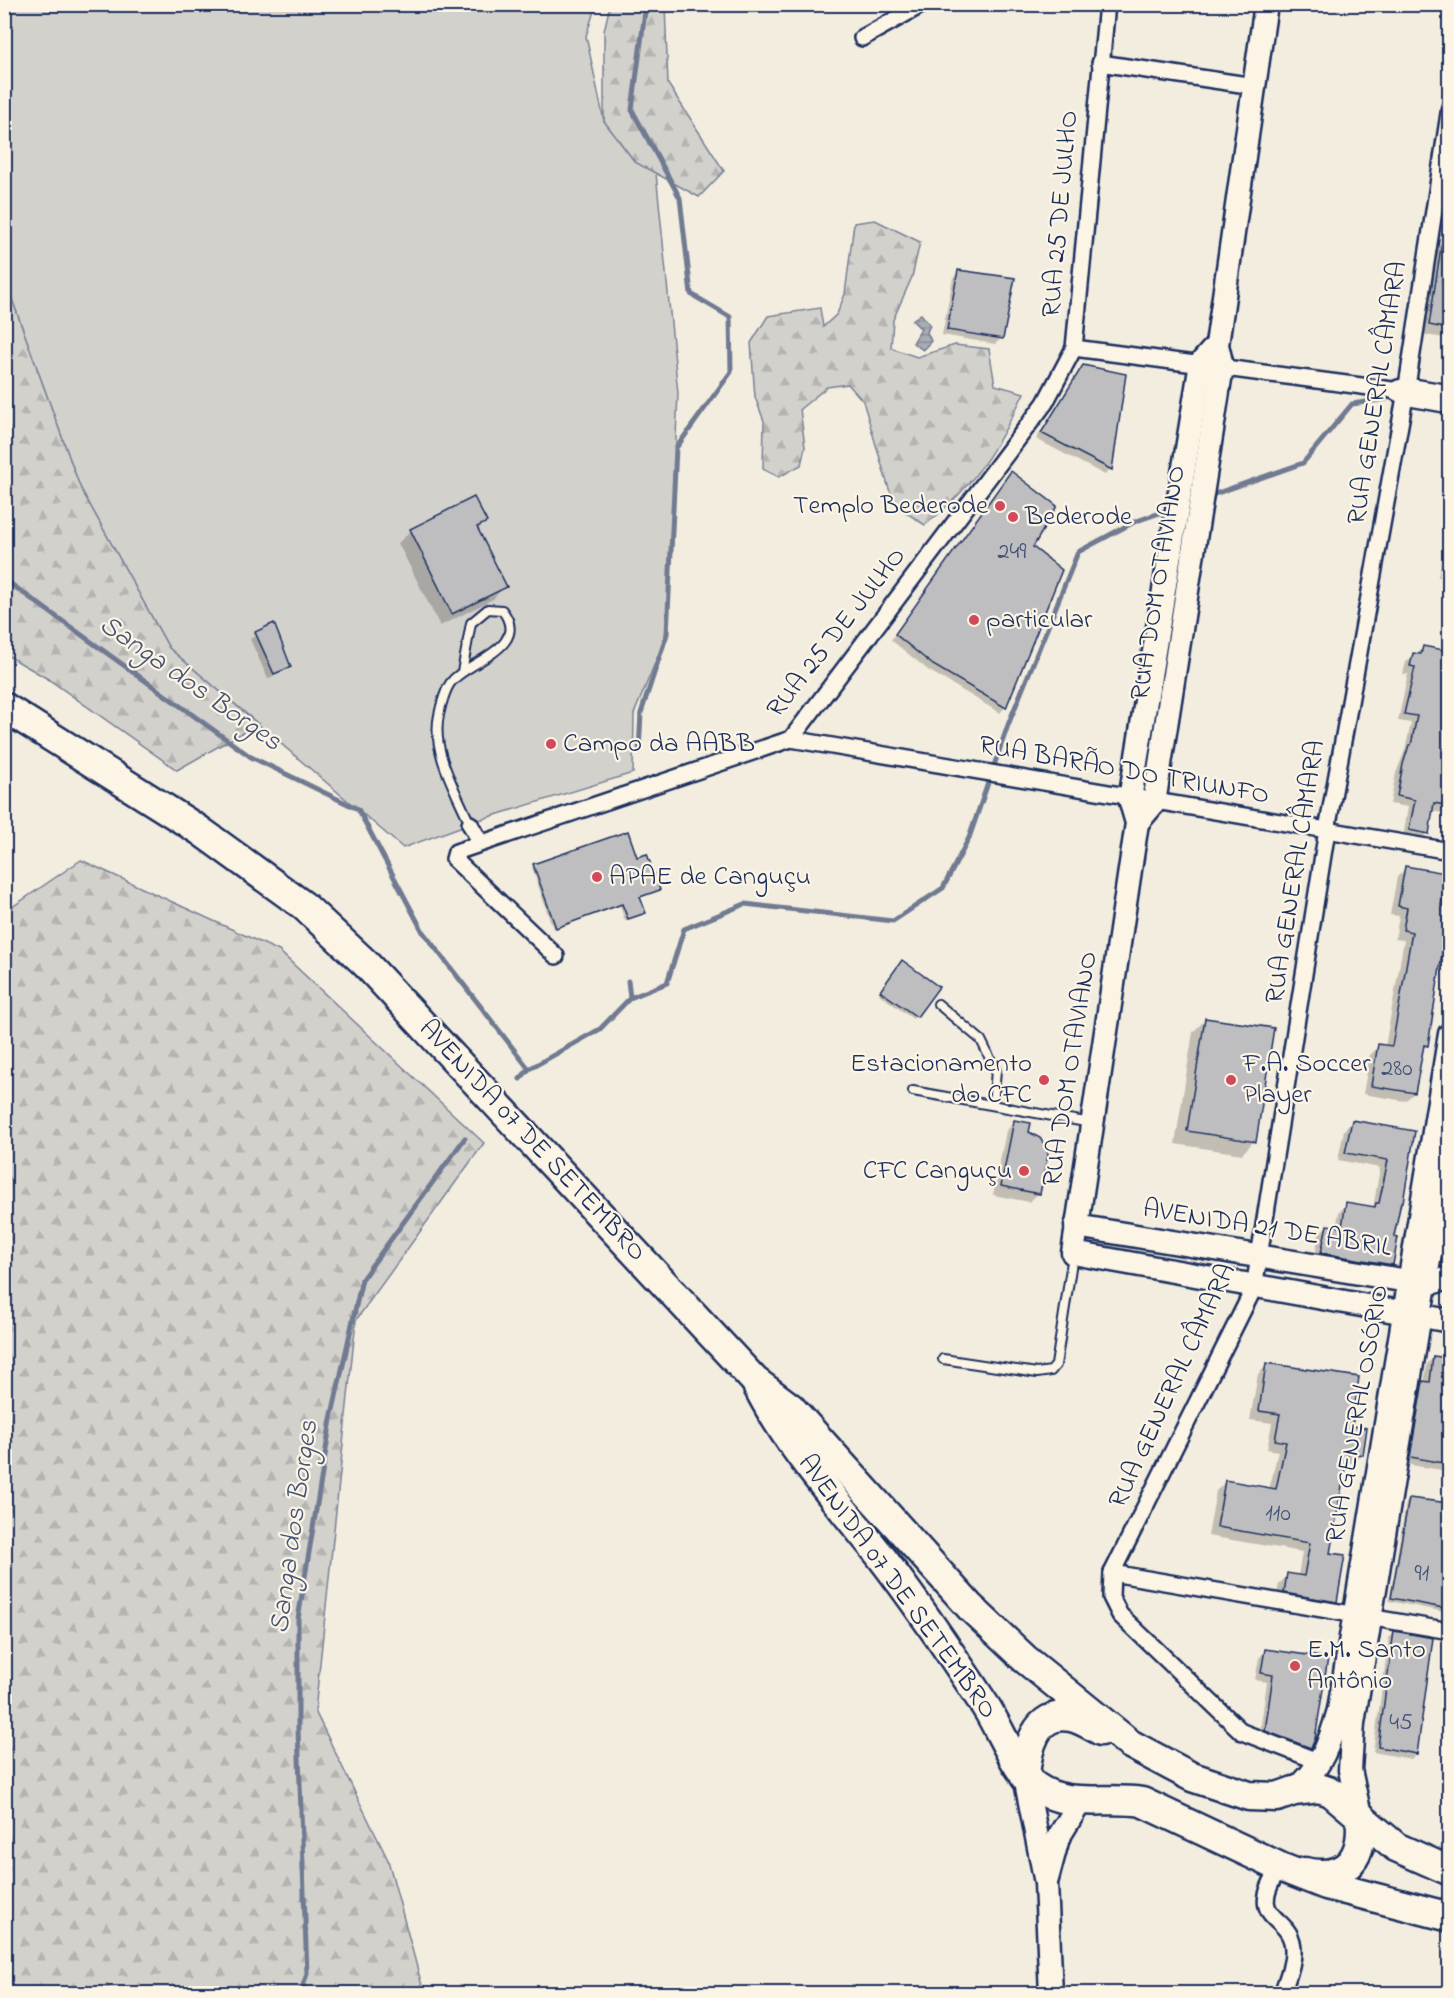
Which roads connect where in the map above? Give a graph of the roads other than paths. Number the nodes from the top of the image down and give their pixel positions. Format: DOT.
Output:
graph roads {
  1 [pos="922,4"];
  2 [pos="1107,4"];
  3 [pos="1266,4"];
  4 [pos="862,38"];
  5 [pos="1100,63"];
  6 [pos="1254,86"];
  7 [pos="1449,107"];
  8 [pos="1074,348"];
  9 [pos="1213,358"];
  10 [pos="1401,391"];
  11 [pos="1449,393"];
  12 [pos="1449,405"];
  13 [pos="1193,478"];
  14 [pos="1161,607"];
  15 [pos="1184,612"];
  16 [pos="462,672"];
  17 [pos="4,707"];
  18 [pos="791,739"];
  19 [pos="1130,799"];
  20 [pos="1154,803"];
  21 [pos="1137,823"];
  22 [pos="470,824"];
  23 [pos="1327,830"];
  24 [pos="481,843"];
  25 [pos="1449,851"];
  26 [pos="556,956"];
  27 [pos="938,1004"];
  28 [pos="1449,1034"];
  29 [pos="913,1091"];
  30 [pos="993,1106"];
  31 [pos="1092,1124"];
  32 [pos="1449,1132"];
  33 [pos="1076,1226"];
  34 [pos="1441,1247"];
  35 [pos="1073,1253"];
  36 [pos="1260,1256"];
  37 [pos="1449,1278"];
  38 [pos="1417,1282"];
  39 [pos="1254,1288"];
  40 [pos="1412,1315"];
  41 [pos="1449,1321"];
  42 [pos="943,1359"];
  43 [pos="755,1381"];
  44 [pos="1112,1573"];
  45 [pos="1362,1615"];
  46 [pos="1449,1630"];
  47 [pos="1130,1744"];
  48 [pos="1320,1762"];
  49 [pos="1025,1777"];
  50 [pos="1294,1791"];
  51 [pos="1080,1802"];
  52 [pos="1360,1815"];
  53 [pos="1280,1867"];
  54 [pos="1449,1871"];
  55 [pos="1046,1883"];
  56 [pos="1449,1917"];
  57 [pos="1051,1994"];
  58 [pos="1282,1994"];
  1 -- 4 [label="street"];
  2 -- 5 [label="street, RUA 25 DE JULHO"];
  3 -- 6 [label="street, RUA DOM OTAVIANO"];
  5 -- 6 [label="street"];
  5 -- 8 [label="street, RUA 25 DE JULHO"];
  6 -- 9 [label="street, RUA DOM OTAVIANO"];
  7 -- 10 [label="street, RUA GENERAL CÂMARA"];
  8 -- 9 [label="street"];
  8 -- 18 [label="street, RUA 25 DE JULHO"];
  9 -- 10 [label="street"];
  9 -- 13 [label="street, RUA DOM OTAVIANO"];
  10 -- 11 [label="street"];
  10 -- 12 [label="street"];
  10 -- 23 [label="street, RUA GENERAL CÂMARA"];
  13 -- 14 [label="street, RUA DOM OTAVIANO"];
  13 -- 15 [label="street, RUA DOM OTAVIANO"];
  14 -- 15 [label="street"];
  14 -- 19 [label="street, RUA DOM OTAVIANO"];
  15 -- 20 [label="street, RUA DOM OTAVIANO"];
  16 -- 16 [label="lane"];
  16 -- 22 [label="lane"];
  17 -- 43 [label="highway, AVENIDA 07 DE SETEMBRO"];
  18 -- 19 [label="street, RUA BARÃO DO TRIUNFO"];
  18 -- 24 [label="street, RUA 25 DE JULHO"];
  19 -- 20 [label="street, RUA BARÃO DO TRIUNFO"];
  19 -- 21 [label="street, RUA DOM OTAVIANO"];
  20 -- 21 [label="street"];
  20 -- 23 [label="street, RUA BARÃO DO TRIUNFO"];
  21 -- 31 [label="street, RUA DOM OTAVIANO"];
  22 -- 24 [label="street"];
  23 -- 25 [label="street, RUA BARÃO DO TRIUNFO"];
  23 -- 36 [label="street, RUA GENERAL CÂMARA"];
  24 -- 26 [label="street, RUA 25 DE JULHO"];
  27 -- 30 [label="lane"];
  28 -- 38 [label="street, RUA GENERAL OSÓRIO"];
  29 -- 30 [label="lane"];
  30 -- 31 [label="lane"];
  31 -- 33 [label="street, RUA DOM OTAVIANO"];
  32 -- 34 [label="street, RUA GENERAL OSÓRIO"];
  33 -- 35 [label="street, RUA DOM OTAVIANO"];
  33 -- 36 [label="street, AVENIDA 21 DE ABRIL"];
  34 -- 38 [label="street, RUA GENERAL OSÓRIO"];
  35 -- 39 [label="street, AVENIDA 21 DE ABRIL"];
  35 -- 42 [label="lane"];
  36 -- 38 [label="street, AVENIDA 21 DE ABRIL"];
  36 -- 39 [label="street, RUA GENERAL CÂMARA"];
  37 -- 38 [label="street, AVENIDA 21 DE ABRIL"];
  38 -- 40 [label="street, RUA GENERAL OSÓRIO"];
  39 -- 40 [label="street, AVENIDA 21 DE ABRIL"];
  39 -- 44 [label="street, RUA GENERAL CÂMARA"];
  40 -- 41 [label="street, AVENIDA 21 DE ABRIL"];
  40 -- 45 [label="street, RUA GENERAL OSÓRIO"];
  43 -- 47 [label="highway, AVENIDA 07 DE SETEMBRO"];
  43 -- 49 [label="highway, AVENIDA 07 DE SETEMBRO"];
  44 -- 45 [label="street"];
  44 -- 48 [label="street, RUA GENERAL CÂMARA"];
  45 -- 46 [label="street"];
  45 -- 48 [label="street, RUA GENERAL OSÓRIO"];
  45 -- 52 [label="street, RUA GENERAL OSÓRIO"];
  47 -- 49 [label="highway"];
  47 -- 50 [label="highway, AVENIDA 07 DE SETEMBRO"];
  48 -- 50 [label="street, RUA GENERAL OSÓRIO"];
  49 -- 51 [label="highway, AVENIDA 07 DE SETEMBRO"];
  49 -- 55 [label="street"];
  50 -- 52 [label="highway, AVENIDA 07 DE SETEMBRO"];
  51 -- 53 [label="highway, AVENIDA 07 DE SETEMBRO"];
  51 -- 55 [label="street"];
  52 -- 53 [label="highway"];
  52 -- 54 [label="highway, AVENIDA 07 DE SETEMBRO"];
  53 -- 56 [label="highway, AVENIDA 07 DE SETEMBRO"];
  53 -- 58 [label="street"];
  55 -- 57 [label="street"];
}
